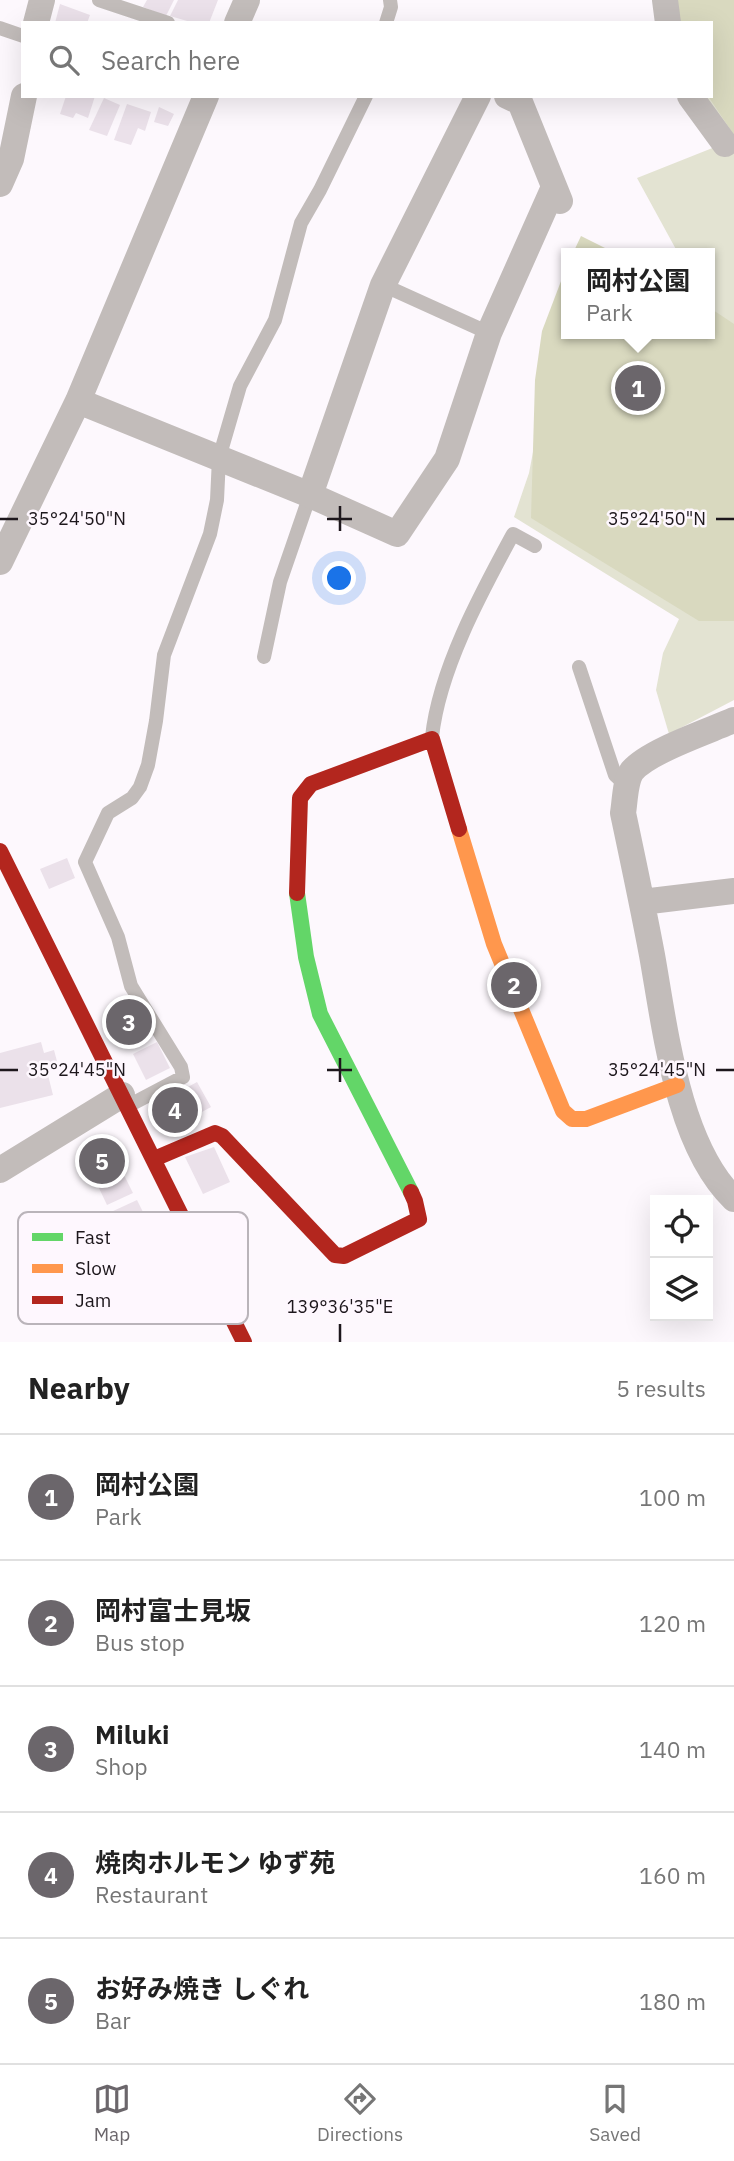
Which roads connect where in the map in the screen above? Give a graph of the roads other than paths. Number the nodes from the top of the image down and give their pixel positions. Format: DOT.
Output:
graph roads {
  1 [pos="42,0"];
  2 [pos="99,0"];
  3 [pos="247,0"];
  4 [pos="390,0"];
  5 [pos="666,0"];
  6 [pos="37,21"];
  7 [pos="162,21"];
  8 [pos="238,21"];
  9 [pos="387,21"];
  10 [pos="667,21"];
  11 [pos="0,28"];
  12 [pos="21,35"];
  13 [pos="24,98"];
  14 [pos="205,98"];
  15 [pos="365,98"];
  16 [pos="477,98"];
  17 [pos="511,98"];
  18 [pos="692,98"];
  19 [pos="724,144"];
  20 [pos="0,184"];
  21 [pos="383,285"];
  22 [pos="489,333"];
  23 [pos="78,401"];
  24 [pos="219,458"];
  25 [pos="310,495"];
  26 [pos="534,546"];
  27 [pos="0,562"];
  28 [pos="264,657"];
  29 [pos="579,667"];
  30 [pos="734,720"];
  31 [pos="432,739"];
  32 [pos="627,786"];
  33 [pos="0,851"];
  34 [pos="8,888"];
  35 [pos="734,891"];
  36 [pos="642,902"];
  37 [pos="677,1085"];
  38 [pos="125,1101"];
  39 [pos="698,1146"];
  40 [pos="154,1159"];
  41 [pos="734,1165"];
  42 [pos="0,1170"];
  43 [pos="734,1199"];
  44 [pos="180,1212"];
  45 [pos="235,1324"];
  46 [pos="244,1342"];
  1 -- 6 [label="street"];
  2 -- 7 [label="lane"];
  3 -- 8 [label="street"];
  4 -- 9 [label="lane"];
  5 -- 10 [label="street"];
  11 -- 12 [label="lane"];
  13 -- 20 [label="street"];
  14 -- 23 [label="street"];
  15 -- 24 [label="lane"];
  16 -- 21 [label="street"];
  17 -- 22 [label="street"];
  18 -- 19 [label="street"];
  21 -- 22 [label="lane"];
  21 -- 25 [label="street"];
  22 -- 25 [label="street"];
  23 -- 24 [label="street"];
  23 -- 27 [label="street"];
  24 -- 25 [label="street"];
  24 -- 38 [label="lane"];
  25 -- 28 [label="lane"];
  26 -- 31 [label="lane"];
  29 -- 32 [label="lane"];
  30 -- 32 [label="street"];
  31 -- 37 [label="street"];
  31 -- 40 [label="street"];
  32 -- 36 [label="street"];
  33 -- 34 [label="street"];
  34 -- 38 [label="street"];
  35 -- 36 [label="street"];
  36 -- 37 [label="street"];
  37 -- 39 [label="street"];
  38 -- 40 [label="street"];
  38 -- 42 [label="street"];
  39 -- 41 [label="street"];
  39 -- 43 [label="street"];
  40 -- 44 [label="street"];
  45 -- 46 [label="street"];
}
